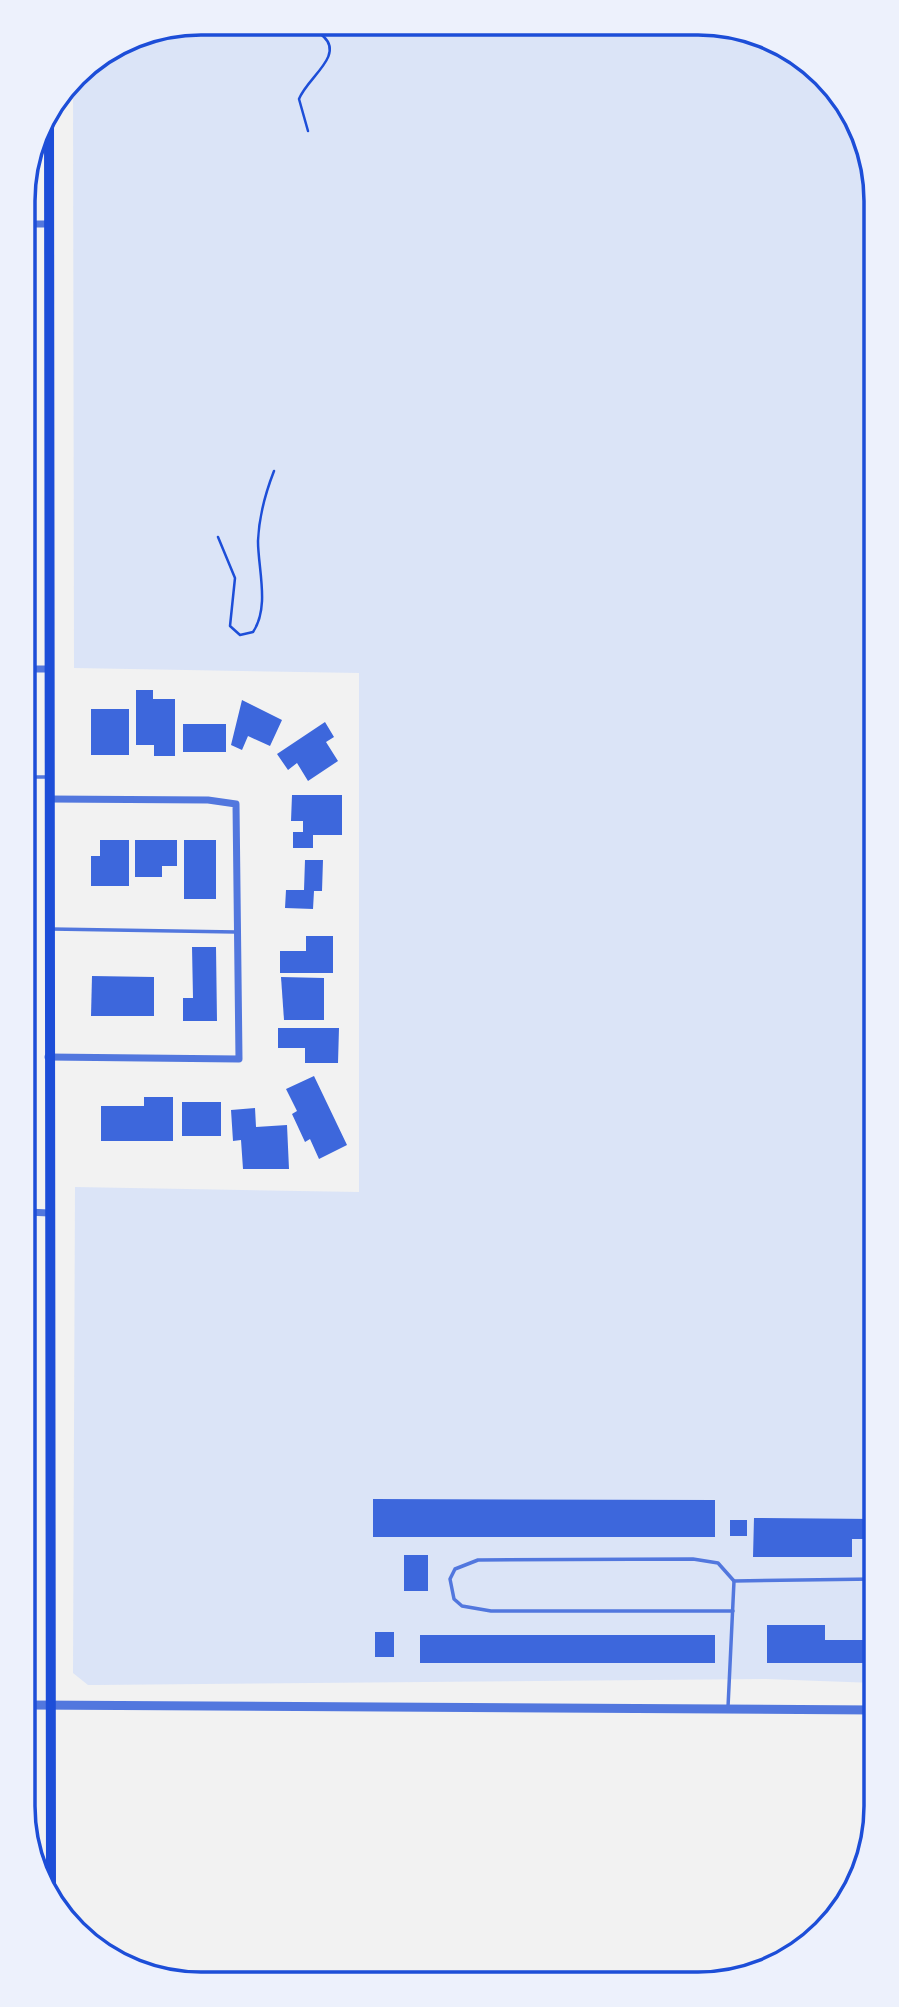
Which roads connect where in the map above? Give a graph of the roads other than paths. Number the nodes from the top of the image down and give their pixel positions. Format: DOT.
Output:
graph roads {
  1 [pos="49,134"];
  2 [pos="35,224"];
  3 [pos="50,224"];
  4 [pos="35,669"];
  5 [pos="49,669"];
  6 [pos="35,778"];
  7 [pos="49,778"];
  8 [pos="49,799"];
  9 [pos="49,929"];
  10 [pos="238,932"];
  11 [pos="48,1058"];
  12 [pos="35,1212"];
  13 [pos="49,1213"];
  14 [pos="864,1579"];
  15 [pos="734,1581"];
  16 [pos="733,1611"];
  17 [pos="35,1705"];
  18 [pos="49,1705"];
  19 [pos="728,1707"];
  20 [pos="864,1710"];
  21 [pos="51,1876"];
  1 -- 3 [label="main road"];
  2 -- 3 [label="street"];
  3 -- 5 [label="main road"];
  4 -- 5 [label="street"];
  5 -- 7 [label="main road"];
  6 -- 7 [label="lane"];
  7 -- 8 [label="main road"];
  8 -- 9 [label="main road"];
  8 -- 10 [label="street"];
  9 -- 10 [label="lane"];
  9 -- 11 [label="main road"];
  10 -- 11 [label="street"];
  11 -- 13 [label="main road"];
  12 -- 13 [label="street"];
  13 -- 18 [label="main road"];
  14 -- 15 [label="lane"];
  15 -- 16 [label="lane"];
  15 -- 16 [label="lane"];
  16 -- 19 [label="lane"];
  17 -- 18 [label="street"];
  18 -- 19 [label="street"];
  18 -- 21 [label="main road"];
  19 -- 20 [label="street"];
}
